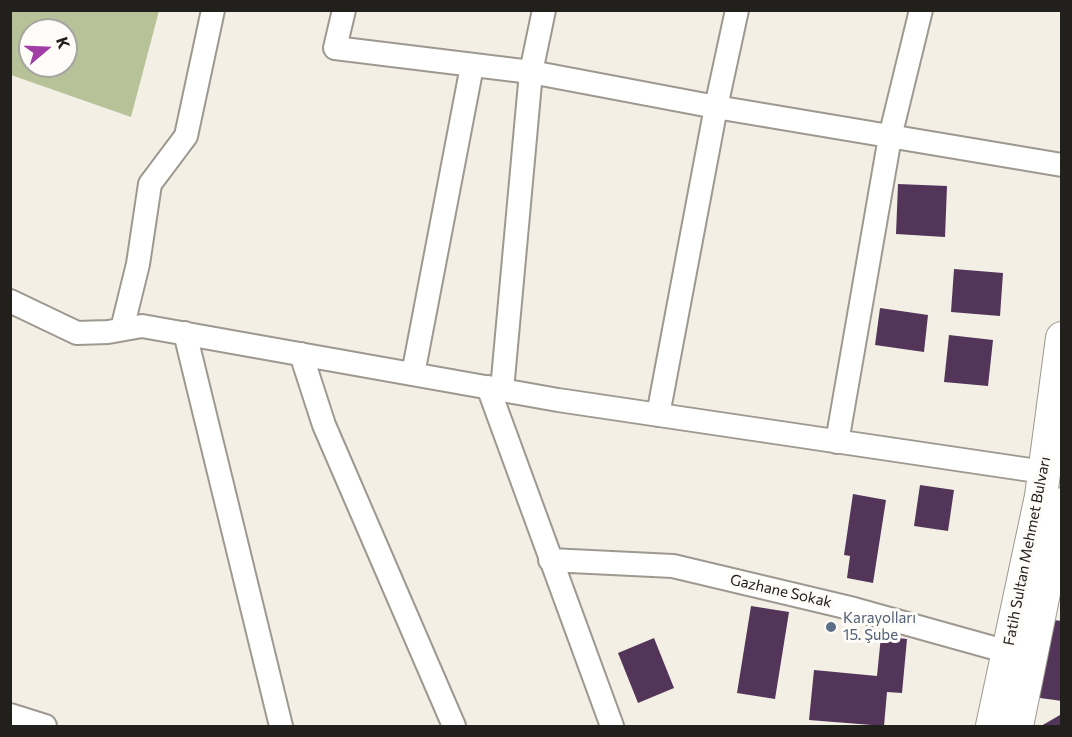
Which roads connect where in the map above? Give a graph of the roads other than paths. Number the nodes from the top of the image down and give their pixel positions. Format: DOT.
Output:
graph roads {
  1 [pos="213,10"];
  2 [pos="344,10"];
  3 [pos="544,10"];
  4 [pos="737,10"];
  5 [pos="921,10"];
  6 [pos="472,66"];
  7 [pos="531,72"];
  8 [pos="716,107"];
  9 [pos="890,136"];
  10 [pos="1062,165"];
  11 [pos="10,301"];
  12 [pos="122,329"];
  13 [pos="185,333"];
  14 [pos="1062,338"];
  15 [pos="301,354"];
  16 [pos="413,374"];
  17 [pos="495,389"];
  18 [pos="658,415"];
  19 [pos="837,442"];
  20 [pos="1044,472"];
  21 [pos="1062,504"];
  22 [pos="550,560"];
  23 [pos="1055,573"];
  24 [pos="1008,652"];
  25 [pos="10,715"];
  26 [pos="45,726"];
  27 [pos="281,726"];
  28 [pos="454,726"];
  29 [pos="612,726"];
  30 [pos="992,726"];
  31 [pos="1017,726"];
  1 -- 12 [label="street"];
  2 -- 6 [label="street"];
  3 -- 7 [label="street"];
  4 -- 8 [label="street"];
  5 -- 9 [label="street"];
  6 -- 7 [label="street"];
  6 -- 16 [label="street"];
  7 -- 8 [label="street"];
  7 -- 17 [label="street"];
  8 -- 9 [label="street"];
  8 -- 18 [label="street"];
  9 -- 10 [label="street"];
  9 -- 19 [label="street"];
  11 -- 12 [label="street"];
  12 -- 13 [label="street"];
  13 -- 15 [label="street"];
  13 -- 27 [label="street"];
  14 -- 20 [label="main road, Fatih Sultan Mehmet Bulvarı"];
  15 -- 16 [label="street"];
  15 -- 28 [label="street"];
  16 -- 17 [label="street"];
  17 -- 18 [label="street"];
  17 -- 22 [label="street"];
  18 -- 19 [label="street"];
  19 -- 20 [label="street"];
  20 -- 24 [label="main road, Fatih Sultan Mehmet Bulvarı"];
  21 -- 23 [label="main road, Fatih Sultan Mehmet Bulvarı"];
  22 -- 24 [label="street, Gazhane Sokak"];
  22 -- 29 [label="street"];
  23 -- 31 [label="main road, Fatih Sultan Mehmet Bulvarı"];
  24 -- 30 [label="main road, Fatih Sultan Mehmet Bulvarı"];
  25 -- 26 [label="street"];
}
